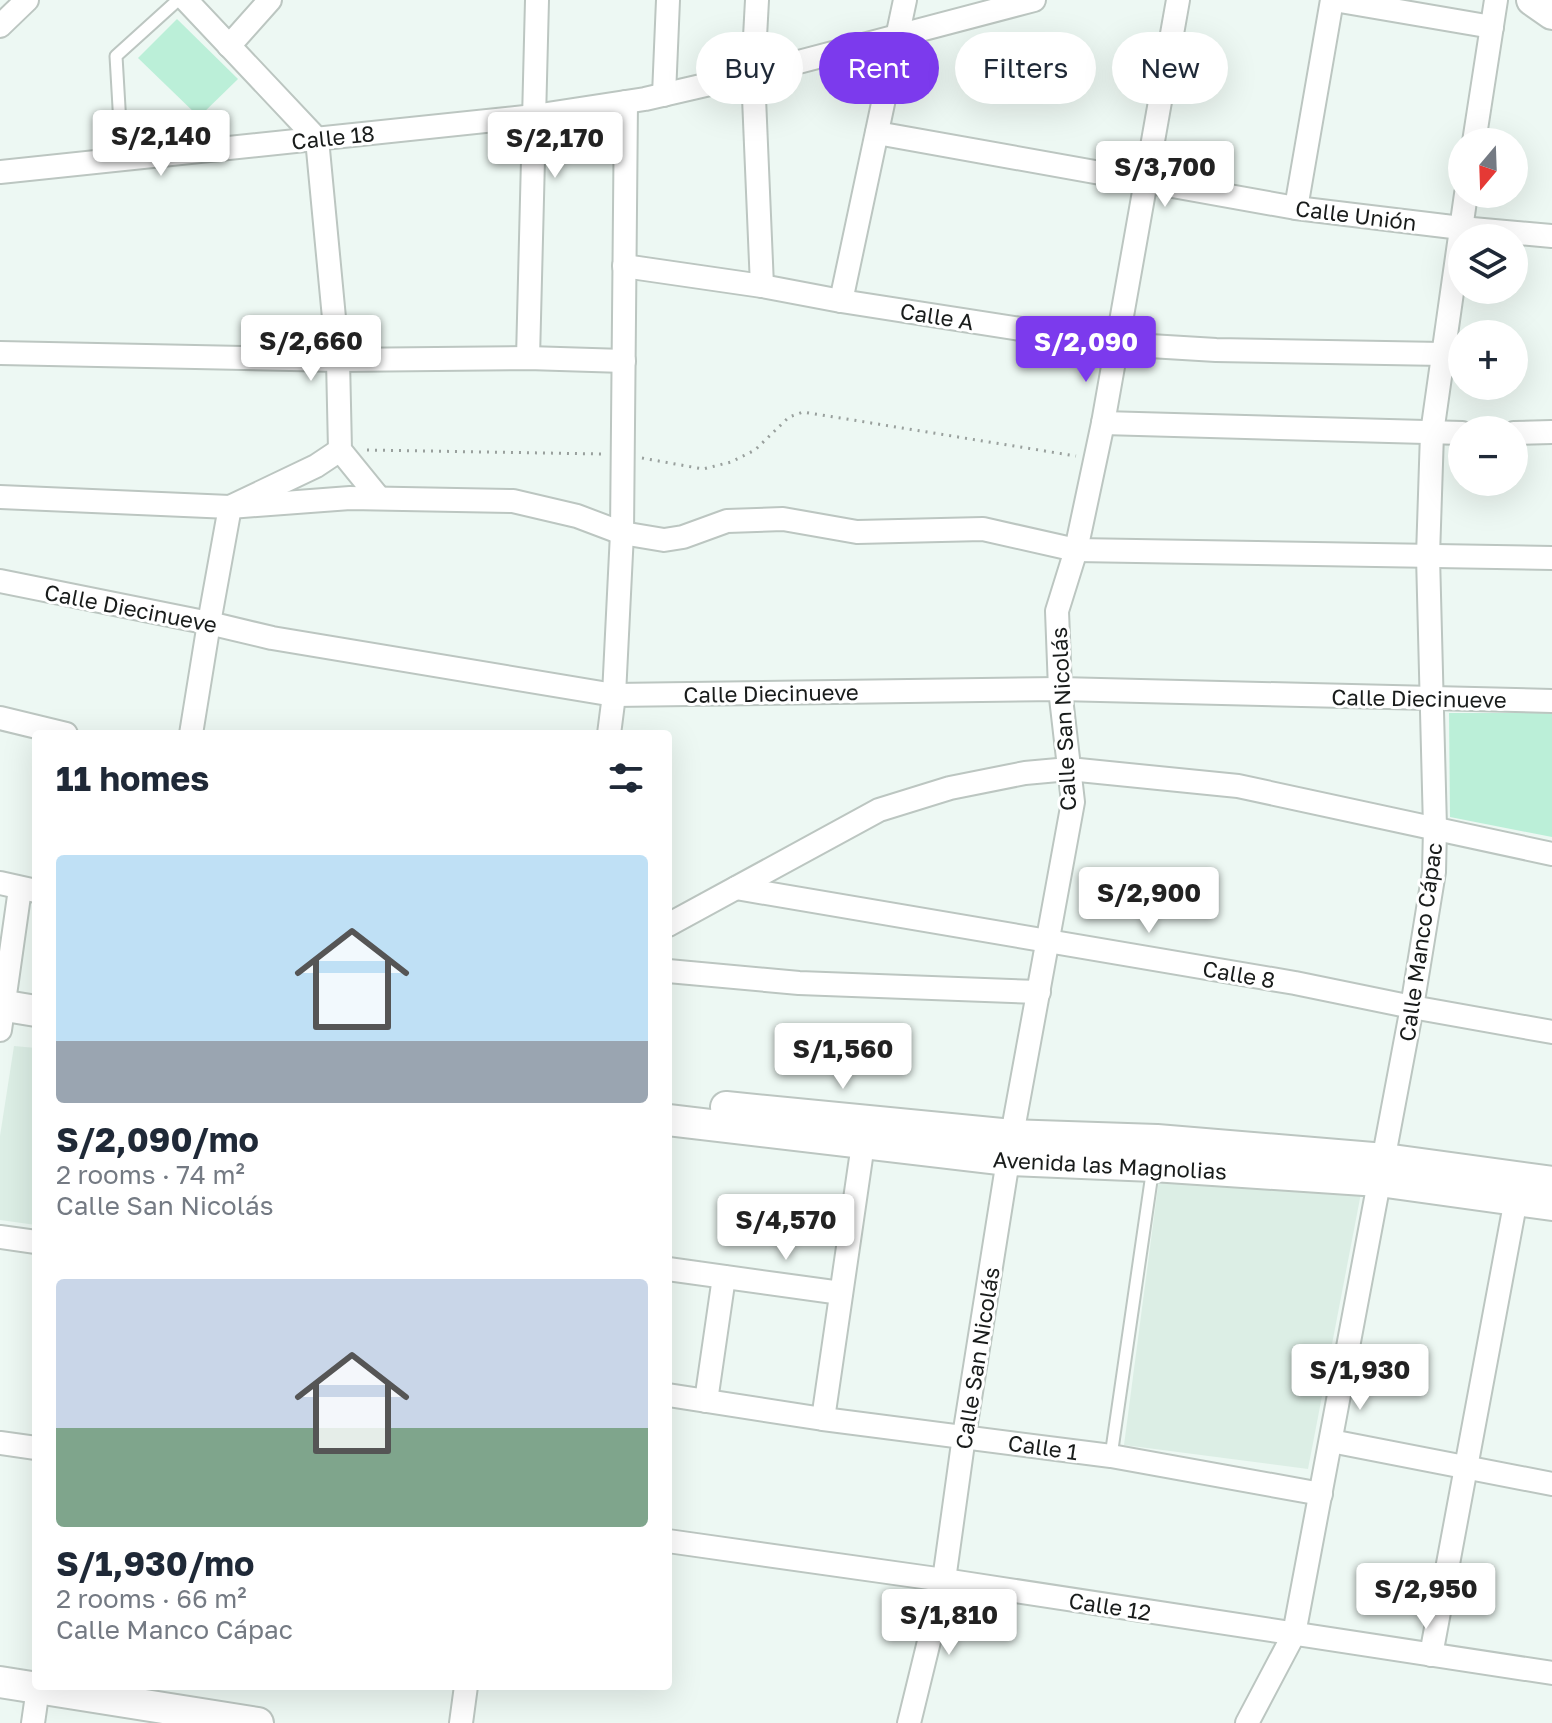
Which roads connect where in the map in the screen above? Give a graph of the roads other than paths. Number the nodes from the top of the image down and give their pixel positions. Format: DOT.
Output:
graph roads {
  1 [pos="27,0"];
  2 [pos="178,0"];
  3 [pos="186,0"];
  4 [pos="270,0"];
  5 [pos="537,0"];
  6 [pos="668,0"];
  7 [pos="757,0"];
  8 [pos="905,0"];
  9 [pos="1034,0"];
  10 [pos="1178,0"];
  11 [pos="1333,0"];
  12 [pos="1496,0"];
  13 [pos="1532,0"];
  14 [pos="1552,14"];
  15 [pos="0,26"];
  16 [pos="1492,27"];
  17 [pos="755,32"];
  18 [pos="898,32"];
  19 [pos="912,32"];
  20 [pos="229,46"];
  21 [pos="696,87"];
  22 [pos="664,95"];
  23 [pos="626,102"];
  24 [pos="754,104"];
  25 [pos="883,104"];
  26 [pos="534,116"];
  27 [pos="1476,128"];
  28 [pos="877,133"];
  29 [pos="317,139"];
  30 [pos="122,159"];
  31 [pos="0,172"];
  32 [pos="1145,182"];
  33 [pos="1296,208"];
  34 [pos="1448,226"];
  35 [pos="1528,234"];
  36 [pos="1552,236"];
  37 [pos="624,266"];
  38 [pos="762,286"];
  39 [pos="841,301"];
  40 [pos="1450,304"];
  41 [pos="1117,344"];
  42 [pos="0,353"];
  43 [pos="1443,354"];
  44 [pos="528,358"];
  45 [pos="338,360"];
  46 [pos="624,361"];
  47 [pos="1103,423"];
  48 [pos="1552,432"];
  49 [pos="1432,433"];
  50 [pos="1448,433"];
  51 [pos="1528,433"];
  52 [pos="340,450"];
  53 [pos="0,497"];
  54 [pos="379,498"];
  55 [pos="230,507"];
  56 [pos="622,533"];
  57 [pos="1076,550"];
  58 [pos="1428,556"];
  59 [pos="1552,558"];
  60 [pos="0,581"];
  61 [pos="209,623"];
  62 [pos="1060,689"];
  63 [pos="614,695"];
  64 [pos="1431,699"];
  65 [pos="1552,701"];
  66 [pos="0,718"];
  67 [pos="50,730"];
  68 [pos="192,730"];
  69 [pos="610,730"];
  70 [pos="1069,769"];
  71 [pos="1435,828"];
  72 [pos="1552,854"];
  73 [pos="19,888"];
  74 [pos="736,888"];
  75 [pos="672,923"];
  76 [pos="1048,941"];
  77 [pos="672,971"];
  78 [pos="1039,992"];
  79 [pos="1412,1007"];
  80 [pos="32,1012"];
  81 [pos="1,1017"];
  82 [pos="32,1027"];
  83 [pos="1552,1032"];
  84 [pos="672,1102"];
  85 [pos="672,1120"];
  86 [pos="863,1144"];
  87 [pos="1010,1148"];
  88 [pos="1153,1166"];
  89 [pos="1382,1170"];
  90 [pos="1552,1182"];
  91 [pos="1516,1199"];
  92 [pos="1552,1205"];
  93 [pos="0,1237"];
  94 [pos="32,1241"];
  95 [pos="672,1270"];
  96 [pos="724,1277"];
  97 [pos="841,1293"];
  98 [pos="672,1396"];
  99 [pos="706,1401"];
  100 [pos="823,1419"];
  101 [pos="964,1436"];
  102 [pos="1331,1441"];
  103 [pos="0,1443"];
  104 [pos="32,1447"];
  105 [pos="1111,1456"];
  106 [pos="1466,1467"];
  107 [pos="1552,1484"];
  108 [pos="1321,1494"];
  109 [pos="672,1542"];
  110 [pos="944,1580"];
  111 [pos="1294,1634"];
  112 [pos="1431,1655"];
  113 [pos="1552,1673"];
  114 [pos="0,1682"];
  115 [pos="32,1687"];
  116 [pos="38,1690"];
  117 [pos="47,1690"];
  118 [pos="465,1690"];
  119 [pos="174,1717"];
  120 [pos="33,1723"];
  121 [pos="258,1723"];
  122 [pos="461,1723"];
  123 [pos="909,1723"];
  124 [pos="1247,1723"];
  1 -- 15 [label="street"];
  2 -- 30 [label="lane"];
  3 -- 20 [label="street"];
  4 -- 20 [label="street"];
  5 -- 26 [label="street"];
  6 -- 22 [label="street"];
  7 -- 17 [label="street"];
  8 -- 18 [label="street"];
  9 -- 19 [label="street, Calle 18"];
  10 -- 32 [label="street, Calle San Nicolás"];
  11 -- 16 [label="street"];
  11 -- 33 [label="street"];
  12 -- 16 [label="street"];
  13 -- 14 [label="main road"];
  16 -- 27 [label="street"];
  20 -- 29 [label="street"];
  21 -- 22 [label="street, Calle 18"];
  22 -- 23 [label="street, Calle 18"];
  23 -- 26 [label="street, Calle 18"];
  23 -- 37 [label="street"];
  24 -- 38 [label="street"];
  25 -- 28 [label="street"];
  26 -- 29 [label="street, Calle 18"];
  26 -- 44 [label="street"];
  28 -- 32 [label="street, Calle Unión"];
  28 -- 39 [label="street"];
  29 -- 30 [label="street, Calle 18"];
  29 -- 45 [label="street"];
  30 -- 31 [label="street, Calle 18"];
  32 -- 33 [label="street, Calle Unión"];
  32 -- 41 [label="street, Calle San Nicolás"];
  33 -- 34 [label="street, Calle Unión"];
  35 -- 36 [label="street, Calle Unión"];
  37 -- 38 [label="street, Calle A"];
  37 -- 46 [label="street"];
  38 -- 39 [label="street, Calle A"];
  39 -- 41 [label="street, Calle A"];
  40 -- 43 [label="street, Calle Manco Cápac"];
  41 -- 43 [label="street, Calle A"];
  41 -- 47 [label="street, Calle San Nicolás"];
  42 -- 45 [label="street"];
  43 -- 49 [label="street, Calle Manco Cápac"];
  44 -- 45 [label="street"];
  44 -- 46 [label="street"];
  45 -- 52 [label="street"];
  46 -- 56 [label="street"];
  47 -- 49 [label="street"];
  47 -- 57 [label="street, Calle San Nicolás"];
  48 -- 51 [label="street"];
  49 -- 50 [label="street"];
  49 -- 58 [label="street, Calle Manco Cápac"];
  52 -- 54 [label="street"];
  52 -- 55 [label="street"];
  53 -- 55 [label="street"];
  54 -- 55 [label="street"];
  54 -- 56 [label="street"];
  55 -- 61 [label="street"];
  56 -- 57 [label="street"];
  56 -- 63 [label="street"];
  57 -- 58 [label="street"];
  57 -- 62 [label="street, Calle San Nicolás"];
  58 -- 59 [label="street"];
  58 -- 64 [label="street, Calle Manco Cápac"];
  60 -- 61 [label="street, Calle Diecinueve"];
  61 -- 63 [label="street, Calle Diecinueve"];
  61 -- 68 [label="street"];
  62 -- 63 [label="street, Calle Diecinueve"];
  62 -- 64 [label="street, Calle Diecinueve"];
  62 -- 70 [label="street, Calle San Nicolás"];
  63 -- 69 [label="street"];
  64 -- 65 [label="street, Calle Diecinueve"];
  64 -- 71 [label="street, Calle Manco Cápac"];
  66 -- 67 [label="street"];
  70 -- 71 [label="street"];
  70 -- 74 [label="street"];
  70 -- 76 [label="street, Calle San Nicolás"];
  71 -- 72 [label="street"];
  71 -- 79 [label="street, Calle Manco Cápac"];
  73 -- 81 [label="street"];
  74 -- 75 [label="street"];
  74 -- 76 [label="street, Calle 8"];
  76 -- 78 [label="street, Calle San Nicolás"];
  76 -- 79 [label="street, Calle 8"];
  77 -- 78 [label="street"];
  78 -- 87 [label="street, Calle San Nicolás"];
  79 -- 83 [label="street, Calle 8"];
  79 -- 89 [label="street, Calle Manco Cápac"];
  80 -- 81 [label="main road"];
  81 -- 82 [label="main road"];
  84 -- 87 [label="main road, Avenida las Magnolias"];
  85 -- 86 [label="main road, Avenida las Magnolias"];
  86 -- 87 [label="main road, Avenida las Magnolias"];
  86 -- 97 [label="street"];
  87 -- 88 [label="main road, Avenida las Magnolias"];
  87 -- 89 [label="main road, Avenida las Magnolias"];
  87 -- 101 [label="street, Calle San Nicolás"];
  88 -- 89 [label="main road, Avenida las Magnolias"];
  88 -- 105 [label="lane"];
  89 -- 90 [label="main road, Avenida las Magnolias"];
  89 -- 91 [label="main road, Avenida las Magnolias"];
  89 -- 102 [label="street, Calle Manco Cápac"];
  91 -- 92 [label="main road, Avenida las Magnolias"];
  91 -- 106 [label="street"];
  93 -- 94 [label="street"];
  95 -- 96 [label="street"];
  96 -- 97 [label="street"];
  96 -- 99 [label="street"];
  97 -- 100 [label="street"];
  98 -- 99 [label="street, Calle 1"];
  99 -- 100 [label="street, Calle 1"];
  100 -- 101 [label="street, Calle 1"];
  101 -- 105 [label="street, Calle 1"];
  101 -- 110 [label="street, Calle San Nicolás"];
  102 -- 106 [label="street"];
  102 -- 108 [label="street, Calle Manco Cápac"];
  103 -- 104 [label="street"];
  105 -- 108 [label="street, Calle 1"];
  106 -- 107 [label="street"];
  106 -- 112 [label="street"];
  108 -- 111 [label="street, Calle Manco Cápac"];
  109 -- 110 [label="street, Calle 12"];
  110 -- 111 [label="street, Calle 12"];
  110 -- 123 [label="street, Calle San Nicolás"];
  111 -- 112 [label="street, Calle 12"];
  111 -- 124 [label="street, Calle Manco Cápac"];
  112 -- 113 [label="street, Calle 12"];
  114 -- 115 [label="main road"];
  116 -- 120 [label="street"];
  117 -- 119 [label="main road"];
  118 -- 122 [label="street"];
  119 -- 121 [label="main road"];
}
